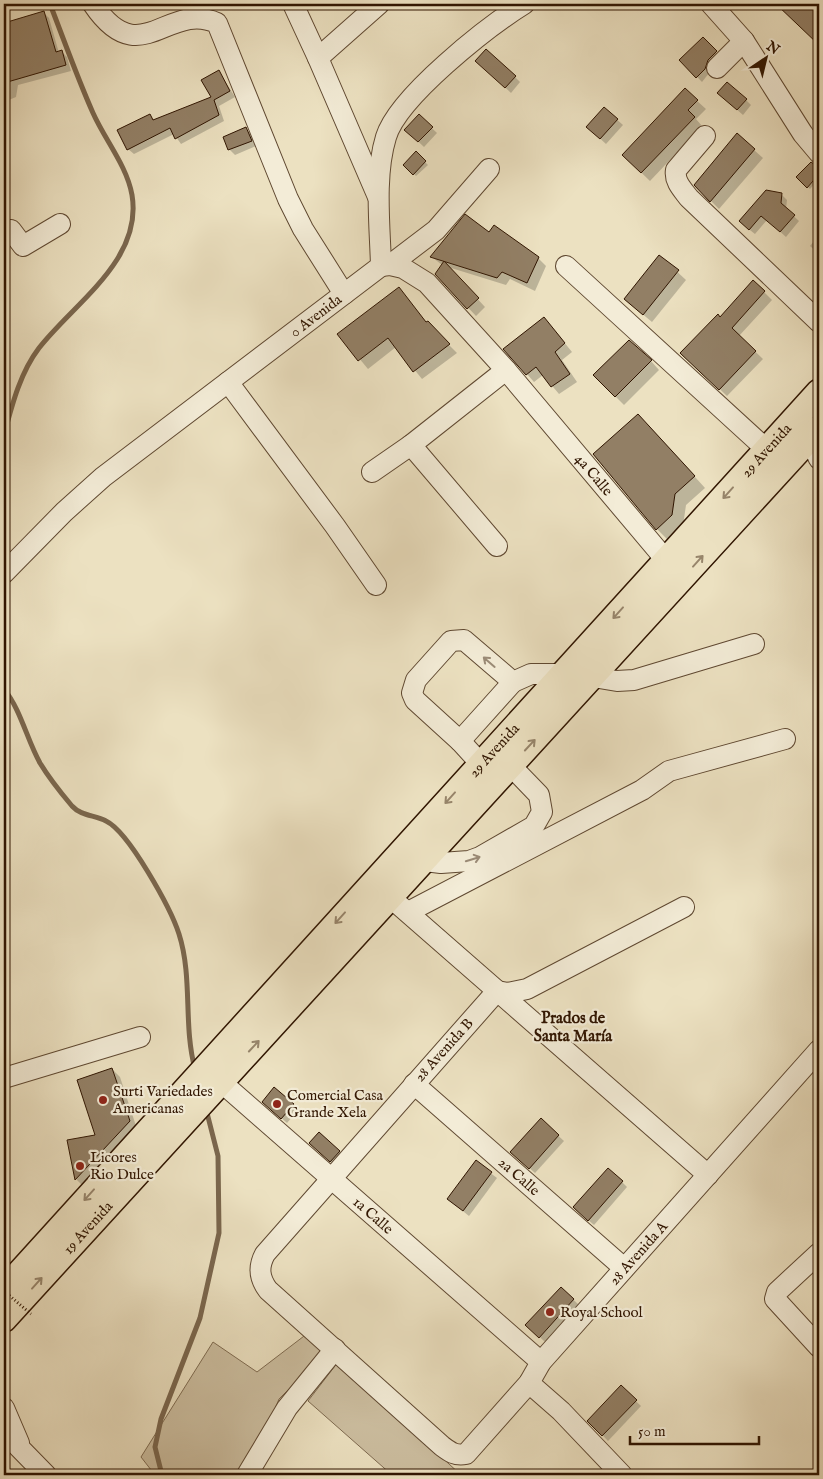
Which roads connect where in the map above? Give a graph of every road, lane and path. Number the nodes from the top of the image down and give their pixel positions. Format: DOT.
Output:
graph roads {
  1 [pos="93,4"];
  2 [pos="293,4"];
  3 [pos="379,4"];
  4 [pos="524,4"];
  5 [pos="711,4"];
  6 [pos="744,41"];
  7 [pos="318,58"];
  8 [pos="717,68"];
  9 [pos="705,136"];
  10 [pos="819,153"];
  11 [pos="489,170"];
  12 [pos="379,201"];
  13 [pos="60,224"];
  14 [pos="4,234"];
  15 [pos="385,266"];
  16 [pos="566,266"];
  17 [pos="344,294"];
  18 [pos="819,322"];
  19 [pos="506,370"];
  20 [pos="228,382"];
  21 [pos="819,392"];
  22 [pos="816,442"];
  23 [pos="411,445"];
  24 [pos="776,458"];
  25 [pos="372,472"];
  26 [pos="497,546"];
  27 [pos="674,571"];
  28 [pos="4,573"];
  29 [pos="376,585"];
  30 [pos="754,644"];
  31 [pos="563,674"];
  32 [pos="593,677"];
  33 [pos="513,682"];
  34 [pos="785,739"];
  35 [pos="460,741"];
  36 [pos="481,764"];
  37 [pos="511,766"];
  38 [pos="425,860"];
  39 [pos="400,905"];
  40 [pos="684,907"];
  41 [pos="497,990"];
  42 [pos="140,1037"];
  43 [pos="819,1050"];
  44 [pos="212,1076"];
  45 [pos="4,1078"];
  46 [pos="414,1084"];
  47 [pos="168,1107"];
  48 [pos="172,1136"];
  49 [pos="708,1175"];
  50 [pos="331,1180"];
  51 [pos="819,1253"];
  52 [pos="624,1268"];
  53 [pos="4,1291"];
  54 [pos="31,1314"];
  55 [pos="4,1319"];
  56 [pos="819,1346"];
  57 [pos="336,1349"];
  58 [pos="541,1362"];
  59 [pos="529,1383"];
  60 [pos="4,1408"];
  61 [pos="4,1432"];
  62 [pos="22,1450"];
  63 [pos="43,1474"];
  64 [pos="247,1475"];
  65 [pos="622,1475"];
  1 -- 17 [label="street"];
  2 -- 7 [label="street"];
  3 -- 7 [label="street"];
  4 -- 12 [label="street"];
  5 -- 6 [label="street"];
  6 -- 8 [label="street"];
  6 -- 10 [label="street"];
  7 -- 12 [label="street"];
  9 -- 18 [label="street"];
  11 -- 15 [label="street, 0 Avenida"];
  12 -- 15 [label="street"];
  13 -- 14 [label="street"];
  15 -- 17 [label="street, 0 Avenida"];
  15 -- 19 [label="street, 4a Calle"];
  16 -- 24 [label="street"];
  17 -- 20 [label="street, 0 Avenida"];
  19 -- 23 [label="street"];
  19 -- 27 [label="street, 4a Calle"];
  20 -- 28 [label="street, 0 Avenida"];
  20 -- 29 [label="street"];
  21 -- 24 [label="main road, 29 Avenida"];
  22 -- 24 [label="main road, 29 Avenida"];
  23 -- 25 [label="street"];
  23 -- 26 [label="street"];
  24 -- 27 [label="main road, 29 Avenida"];
  27 -- 31 [label="main road, 29 Avenida, one-way"];
  27 -- 32 [label="main road, 29 Avenida"];
  30 -- 32 [label="street"];
  31 -- 33 [label="street"];
  31 -- 36 [label="main road, 29 Avenida"];
  37 -- 32 [label="main road, 29 Avenida, one-way"];
  33 -- 35 [label="street"];
  33 -- 35 [label="street, one-way"];
  34 -- 39 [label="street"];
  35 -- 36 [label="street"];
  36 -- 44 [label="main road, 29 Avenida, one-way"];
  37 -- 38 [label="main road, 29 Avenida"];
  38 -- 37 [label="street, one-way"];
  38 -- 39 [label="main road, 29 Avenida"];
  39 -- 41 [label="street"];
  44 -- 39 [label="main road, 29 Avenida, one-way"];
  40 -- 41 [label="street"];
  41 -- 46 [label="street, 28 Avenida B"];
  41 -- 49 [label="street"];
  42 -- 45 [label="street"];
  43 -- 49 [label="street, 28 Avenida A"];
  44 -- 47 [label="main road, 29 Avenida"];
  44 -- 48 [label="main road, 29 Avenida"];
  44 -- 50 [label="street, 1a Calle"];
  46 -- 50 [label="street, 28 Avenida B"];
  46 -- 52 [label="street, 2a Calle"];
  47 -- 53 [label="main road, 19 Avenida, one-way"];
  55 -- 48 [label="main road, 19 Avenida, one-way"];
  49 -- 52 [label="street, 28 Avenida A"];
  50 -- 57 [label="street, 28 Avenida B"];
  50 -- 58 [label="street, 1a Calle"];
  51 -- 56 [label="street"];
  52 -- 58 [label="street, 28 Avenida A"];
  53 -- 54 [label="path, bridge"];
  57 -- 59 [label="street, 28 Avenida A"];
  57 -- 64 [label="street"];
  58 -- 59 [label="street, 28 Avenida A"];
  59 -- 65 [label="street"];
  60 -- 62 [label="street"];
  61 -- 62 [label="street"];
  62 -- 63 [label="street"];
}
